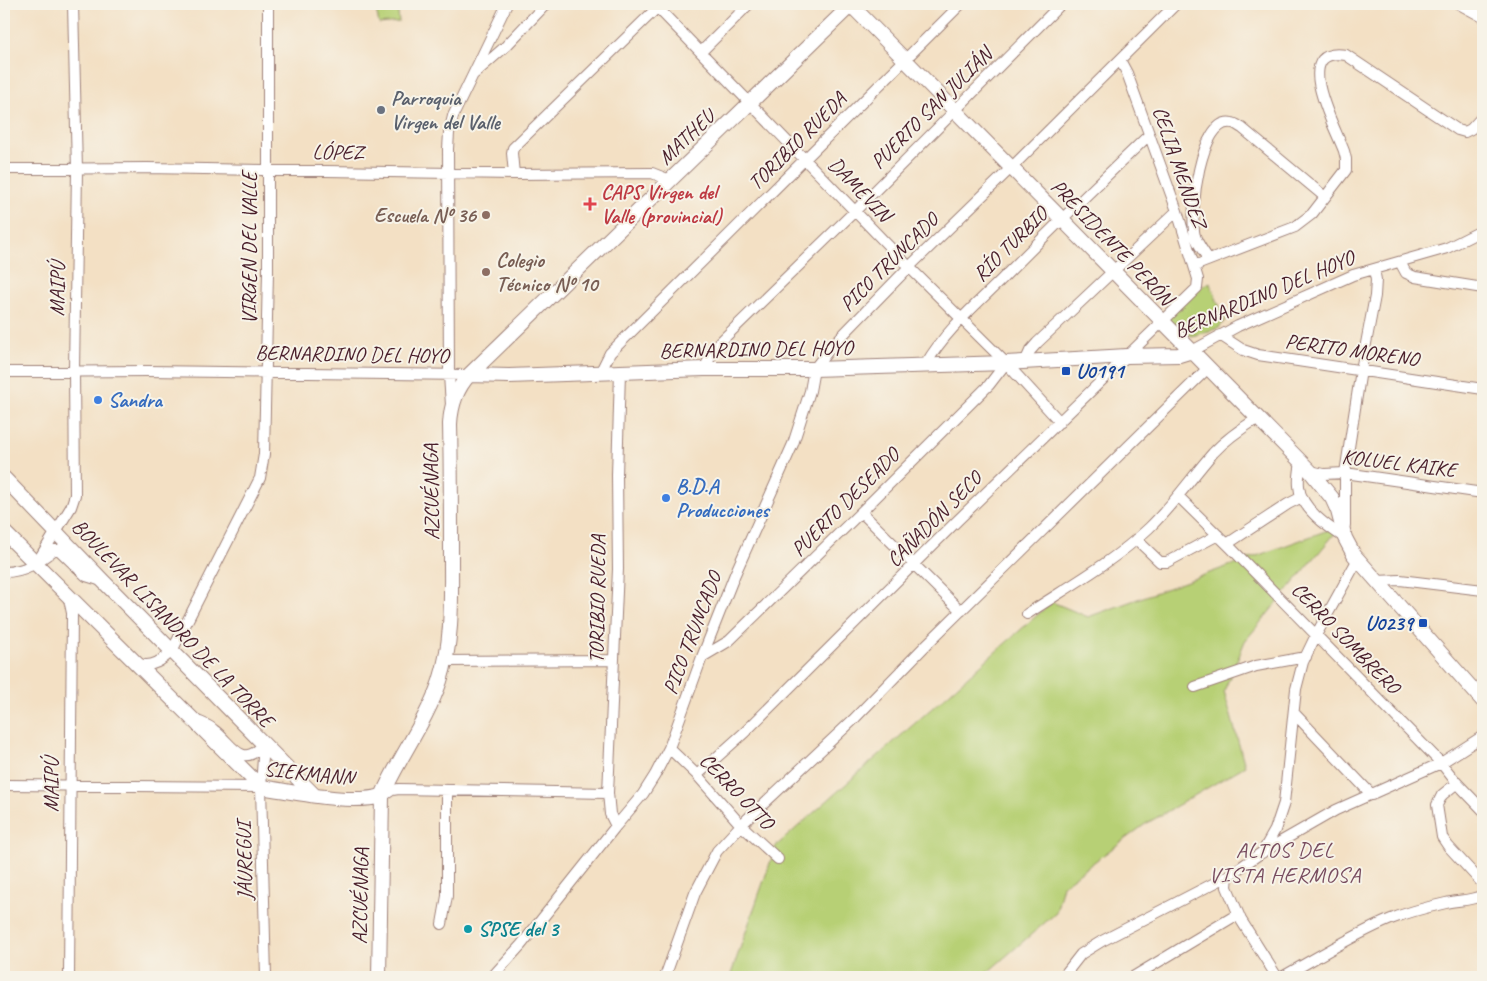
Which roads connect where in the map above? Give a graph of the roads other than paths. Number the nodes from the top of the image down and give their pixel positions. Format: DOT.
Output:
graph roads {
  1 [pos="73,4"];
  2 [pos="268,4"];
  3 [pos="506,4"];
  4 [pos="546,4"];
  5 [pos="749,4"];
  6 [pos="851,4"];
  7 [pos="961,4"];
  8 [pos="1061,4"];
  9 [pos="1176,4"];
  10 [pos="1459,4"];
  11 [pos="657,5"];
  12 [pos="1483,17"];
  13 [pos="701,52"];
  14 [pos="905,60"];
  15 [pos="1120,60"];
  16 [pos="472,76"];
  17 [pos="750,103"];
  18 [pos="955,111"];
  19 [pos="1483,116"];
  20 [pos="1149,136"];
  21 [pos="804,160"];
  22 [pos="1012,167"];
  23 [pos="4,169"];
  24 [pos="77,170"];
  25 [pos="268,170"];
  26 [pos="448,174"];
  27 [pos="514,174"];
  28 [pos="670,180"];
  29 [pos="1325,197"];
  30 [pos="855,211"];
  31 [pos="1177,211"];
  32 [pos="1062,218"];
  33 [pos="1483,230"];
  34 [pos="1209,260"];
  35 [pos="1400,262"];
  36 [pos="1194,266"];
  37 [pos="909,267"];
  38 [pos="1374,269"];
  39 [pos="1113,270"];
  40 [pos="1197,288"];
  41 [pos="1483,288"];
  42 [pos="962,319"];
  43 [pos="1162,322"];
  44 [pos="1220,336"];
  45 [pos="1192,351"];
  46 [pos="1127,356"];
  47 [pos="1025,362"];
  48 [pos="1006,363"];
  49 [pos="926,364"];
  50 [pos="1209,367"];
  51 [pos="704,369"];
  52 [pos="814,369"];
  53 [pos="1361,370"];
  54 [pos="74,371"];
  55 [pos="4,372"];
  56 [pos="620,372"];
  57 [pos="266,373"];
  58 [pos="600,373"];
  59 [pos="449,375"];
  60 [pos="469,375"];
  61 [pos="1483,389"];
  62 [pos="451,410"];
  63 [pos="1258,418"];
  64 [pos="1060,422"];
  65 [pos="1305,467"];
  66 [pos="1345,473"];
  67 [pos="4,478"];
  68 [pos="1483,493"];
  69 [pos="1178,496"];
  70 [pos="1302,497"];
  71 [pos="862,512"];
  72 [pos="4,532"];
  73 [pos="56,532"];
  74 [pos="1218,535"];
  75 [pos="1345,538"];
  76 [pos="1136,539"];
  77 [pos="1227,544"];
  78 [pos="1358,559"];
  79 [pos="36,564"];
  80 [pos="914,564"];
  81 [pos="4,572"];
  82 [pos="102,581"];
  83 [pos="1376,581"];
  84 [pos="1483,590"];
  85 [pos="68,594"];
  86 [pos="961,611"];
  87 [pos="1027,614"];
  88 [pos="1316,636"];
  89 [pos="172,651"];
  90 [pos="702,657"];
  91 [pos="1306,657"];
  92 [pos="614,660"];
  93 [pos="445,662"];
  94 [pos="139,664"];
  95 [pos="1195,687"];
  96 [pos="1483,701"];
  97 [pos="1294,714"];
  98 [pos="190,717"];
  99 [pos="1483,736"];
  100 [pos="264,744"];
  101 [pos="669,748"];
  102 [pos="1441,763"];
  103 [pos="697,775"];
  104 [pos="1457,783"];
  105 [pos="4,785"];
  106 [pos="70,786"];
  107 [pos="261,787"];
  108 [pos="448,790"];
  109 [pos="608,793"];
  110 [pos="1372,795"];
  111 [pos="314,796"];
  112 [pos="382,796"];
  113 [pos="1483,810"];
  114 [pos="741,825"];
  115 [pos="616,826"];
  116 [pos="1261,853"];
  117 [pos="778,859"];
  118 [pos="1228,876"];
  119 [pos="1483,884"];
  120 [pos="1483,895"];
  121 [pos="1238,914"];
  122 [pos="442,924"];
  123 [pos="69,977"];
  124 [pos="266,977"];
  125 [pos="379,977"];
  126 [pos="492,977"];
  127 [pos="666,977"];
  128 [pos="1063,977"];
  129 [pos="1133,977"];
  130 [pos="1277,977"];
  131 [pos="1282,977"];
  1 -- 24 [label="street, MAIPÚ"];
  2 -- 25 [label="street, VIRGEN DEL VALLE"];
  3 -- 16 [label="street, AZCUÉNAGA"];
  4 -- 16 [label="street"];
  5 -- 13 [label="street"];
  6 -- 14 [label="street, PRESIDENTE PERÓN"];
  6 -- 17 [label="street, MATHEU"];
  7 -- 14 [label="street, TORIBIO RUEDA"];
  8 -- 18 [label="street, PUERTO SAN JULIÁN"];
  9 -- 15 [label="street, PICO TRUNCADO"];
  10 -- 12 [label="street"];
  11 -- 13 [label="street, DAMEVIN"];
  11 -- 27 [label="street"];
  13 -- 17 [label="street, DAMEVIN"];
  14 -- 18 [label="street, PRESIDENTE PERÓN"];
  14 -- 21 [label="street, TORIBIO RUEDA"];
  15 -- 20 [label="street, CELIA MENDEZ"];
  15 -- 22 [label="street, PICO TRUNCADO"];
  16 -- 26 [label="street, AZCUÉNAGA"];
  17 -- 21 [label="street, DAMEVIN"];
  17 -- 28 [label="street, MATHEU"];
  18 -- 22 [label="street, PRESIDENTE PERÓN"];
  18 -- 30 [label="street, PUERTO SAN JULIÁN"];
  19 -- 29 [label="street"];
  20 -- 31 [label="street, CELIA MENDEZ"];
  20 -- 32 [label="street, RÍO TURBIO"];
  21 -- 30 [label="street, DAMEVIN"];
  21 -- 58 [label="street, TORIBIO RUEDA"];
  22 -- 32 [label="street, PRESIDENTE PERÓN"];
  22 -- 37 [label="street, PICO TRUNCADO"];
  23 -- 24 [label="street, LÓPEZ"];
  24 -- 25 [label="street, LÓPEZ"];
  24 -- 54 [label="street, MAIPÚ"];
  25 -- 26 [label="street, LÓPEZ"];
  25 -- 57 [label="street, VIRGEN DEL VALLE"];
  26 -- 27 [label="street, LÓPEZ"];
  26 -- 59 [label="street, AZCUÉNAGA"];
  27 -- 28 [label="street, LÓPEZ"];
  28 -- 60 [label="street, MATHEU"];
  29 -- 34 [label="street"];
  29 -- 34 [label="street"];
  30 -- 37 [label="street, DAMEVIN"];
  30 -- 51 [label="street, PUERTO SAN JULIÁN"];
  31 -- 36 [label="street, CELIA MENDEZ"];
  31 -- 39 [label="street"];
  32 -- 39 [label="street, PRESIDENTE PERÓN"];
  32 -- 42 [label="street, RÍO TURBIO"];
  33 -- 35 [label="street, BERNARDINO DEL HOYO"];
  34 -- 36 [label="street"];
  35 -- 38 [label="street, BERNARDINO DEL HOYO"];
  35 -- 41 [label="street"];
  36 -- 40 [label="street, CELIA MENDEZ"];
  37 -- 42 [label="street, DAMEVIN"];
  37 -- 52 [label="street, PICO TRUNCADO"];
  38 -- 44 [label="street, BERNARDINO DEL HOYO"];
  38 -- 53 [label="street"];
  39 -- 43 [label="street, PRESIDENTE PERÓN"];
  39 -- 47 [label="street"];
  40 -- 43 [label="street, CAÑADÓN SECO"];
  42 -- 48 [label="street, DAMEVIN"];
  42 -- 49 [label="street, RÍO TURBIO"];
  43 -- 45 [label="street, PRESIDENTE PERÓN"];
  43 -- 46 [label="street, CAÑADÓN SECO"];
  44 -- 45 [label="street, BERNARDINO DEL HOYO"];
  44 -- 53 [label="street, PERITO MORENO"];
  45 -- 46 [label="street, BERNARDINO DEL HOYO"];
  45 -- 50 [label="street, PRESIDENTE PERÓN"];
  46 -- 47 [label="street, BERNARDINO DEL HOYO"];
  46 -- 64 [label="street, CAÑADÓN SECO"];
  47 -- 48 [label="street, BERNARDINO DEL HOYO"];
  48 -- 49 [label="street, BERNARDINO DEL HOYO"];
  48 -- 64 [label="street, DAMEVIN"];
  48 -- 71 [label="street, PUERTO DESEADO"];
  49 -- 52 [label="street, BERNARDINO DEL HOYO"];
  50 -- 63 [label="street, PRESIDENTE PERÓN"];
  50 -- 86 [label="street"];
  51 -- 52 [label="street, BERNARDINO DEL HOYO"];
  51 -- 56 [label="street, BERNARDINO DEL HOYO"];
  52 -- 90 [label="street, PICO TRUNCADO"];
  53 -- 61 [label="street, PERITO MORENO"];
  53 -- 66 [label="street"];
  54 -- 55 [label="street, BERNARDINO DEL HOYO"];
  54 -- 57 [label="street, BERNARDINO DEL HOYO"];
  54 -- 73 [label="street, MAIPÚ"];
  56 -- 58 [label="street, BERNARDINO DEL HOYO"];
  56 -- 92 [label="street, TORIBIO RUEDA"];
  57 -- 59 [label="street, BERNARDINO DEL HOYO"];
  57 -- 89 [label="street, VIRGEN DEL VALLE"];
  58 -- 60 [label="street, BERNARDINO DEL HOYO"];
  59 -- 60 [label="street, BERNARDINO DEL HOYO"];
  59 -- 62 [label="street, AZCUÉNAGA"];
  60 -- 62 [label="street, MATHEU"];
  62 -- 93 [label="street, AZCUÉNAGA"];
  63 -- 65 [label="street, PRESIDENTE PERÓN"];
  63 -- 69 [label="street"];
  64 -- 80 [label="street, CAÑADÓN SECO"];
  65 -- 66 [label="street, KOLUEL KAIKE"];
  65 -- 70 [label="street"];
  65 -- 75 [label="street, PRESIDENTE PERÓN"];
  66 -- 68 [label="street, KOLUEL KAIKE"];
  66 -- 75 [label="street"];
  67 -- 73 [label="street, BOULEVAR LISANDRO DE LA TORRE"];
  69 -- 74 [label="street, CERRO SOMBRERO"];
  69 -- 76 [label="street"];
  70 -- 75 [label="street"];
  70 -- 77 [label="street"];
  71 -- 80 [label="street"];
  71 -- 90 [label="street, PUERTO DESEADO"];
  72 -- 79 [label="street"];
  73 -- 79 [label="street, MAIPÚ"];
  73 -- 82 [label="street, BOULEVAR LISANDRO DE LA TORRE"];
  74 -- 76 [label="street"];
  74 -- 77 [label="street, CERRO SOMBRERO"];
  75 -- 78 [label="street, PRESIDENTE PERÓN"];
  76 -- 87 [label="street"];
  77 -- 88 [label="street, CERRO SOMBRERO"];
  78 -- 83 [label="street, PRESIDENTE PERÓN"];
  78 -- 88 [label="street"];
  79 -- 81 [label="street"];
  79 -- 82 [label="street"];
  79 -- 85 [label="street"];
  80 -- 86 [label="street"];
  80 -- 103 [label="street, CAÑADÓN SECO"];
  82 -- 89 [label="street, BOULEVAR LISANDRO DE LA TORRE"];
  83 -- 84 [label="street"];
  83 -- 96 [label="street, PRESIDENTE PERÓN"];
  85 -- 94 [label="street"];
  85 -- 106 [label="street, MAIPÚ"];
  86 -- 114 [label="street"];
  88 -- 91 [label="street"];
  88 -- 102 [label="street, CERRO SOMBRERO"];
  89 -- 94 [label="street"];
  89 -- 100 [label="street, BOULEVAR LISANDRO DE LA TORRE"];
  90 -- 101 [label="street, PICO TRUNCADO"];
  91 -- 95 [label="street"];
  91 -- 97 [label="street"];
  92 -- 93 [label="street"];
  92 -- 109 [label="street, TORIBIO RUEDA"];
  93 -- 112 [label="street, AZCUÉNAGA"];
  94 -- 98 [label="street"];
  97 -- 110 [label="street"];
  97 -- 116 [label="street"];
  98 -- 100 [label="street"];
  98 -- 107 [label="street"];
  99 -- 102 [label="street"];
  100 -- 107 [label="street, JÁUREGUI"];
  100 -- 111 [label="street, BOULEVAR LISANDRO DE LA TORRE"];
  101 -- 103 [label="street, CERRO OTTO"];
  101 -- 115 [label="street, PICO TRUNCADO"];
  102 -- 104 [label="street, CERRO SOMBRERO"];
  102 -- 110 [label="street"];
  103 -- 114 [label="street, CERRO OTTO"];
  104 -- 113 [label="street, CERRO SOMBRERO"];
  104 -- 119 [label="street"];
  105 -- 106 [label="street, SIEKMANN"];
  106 -- 107 [label="street, SIEKMANN"];
  106 -- 123 [label="street, MAIPÚ"];
  107 -- 111 [label="street, SIEKMANN"];
  107 -- 124 [label="street, JÁUREGUI"];
  108 -- 109 [label="street, SIEKMANN"];
  108 -- 112 [label="street, SIEKMANN"];
  108 -- 122 [label="street"];
  109 -- 115 [label="street, TORIBIO RUEDA"];
  110 -- 116 [label="street"];
  111 -- 112 [label="street, SIEKMANN"];
  112 -- 125 [label="street, AZCUÉNAGA"];
  114 -- 117 [label="street, CERRO OTTO"];
  114 -- 127 [label="street"];
  115 -- 126 [label="street, PICO TRUNCADO"];
  116 -- 118 [label="street"];
  118 -- 121 [label="street"];
  118 -- 128 [label="street"];
  120 -- 131 [label="street"];
  121 -- 129 [label="street"];
  121 -- 130 [label="street"];
}
